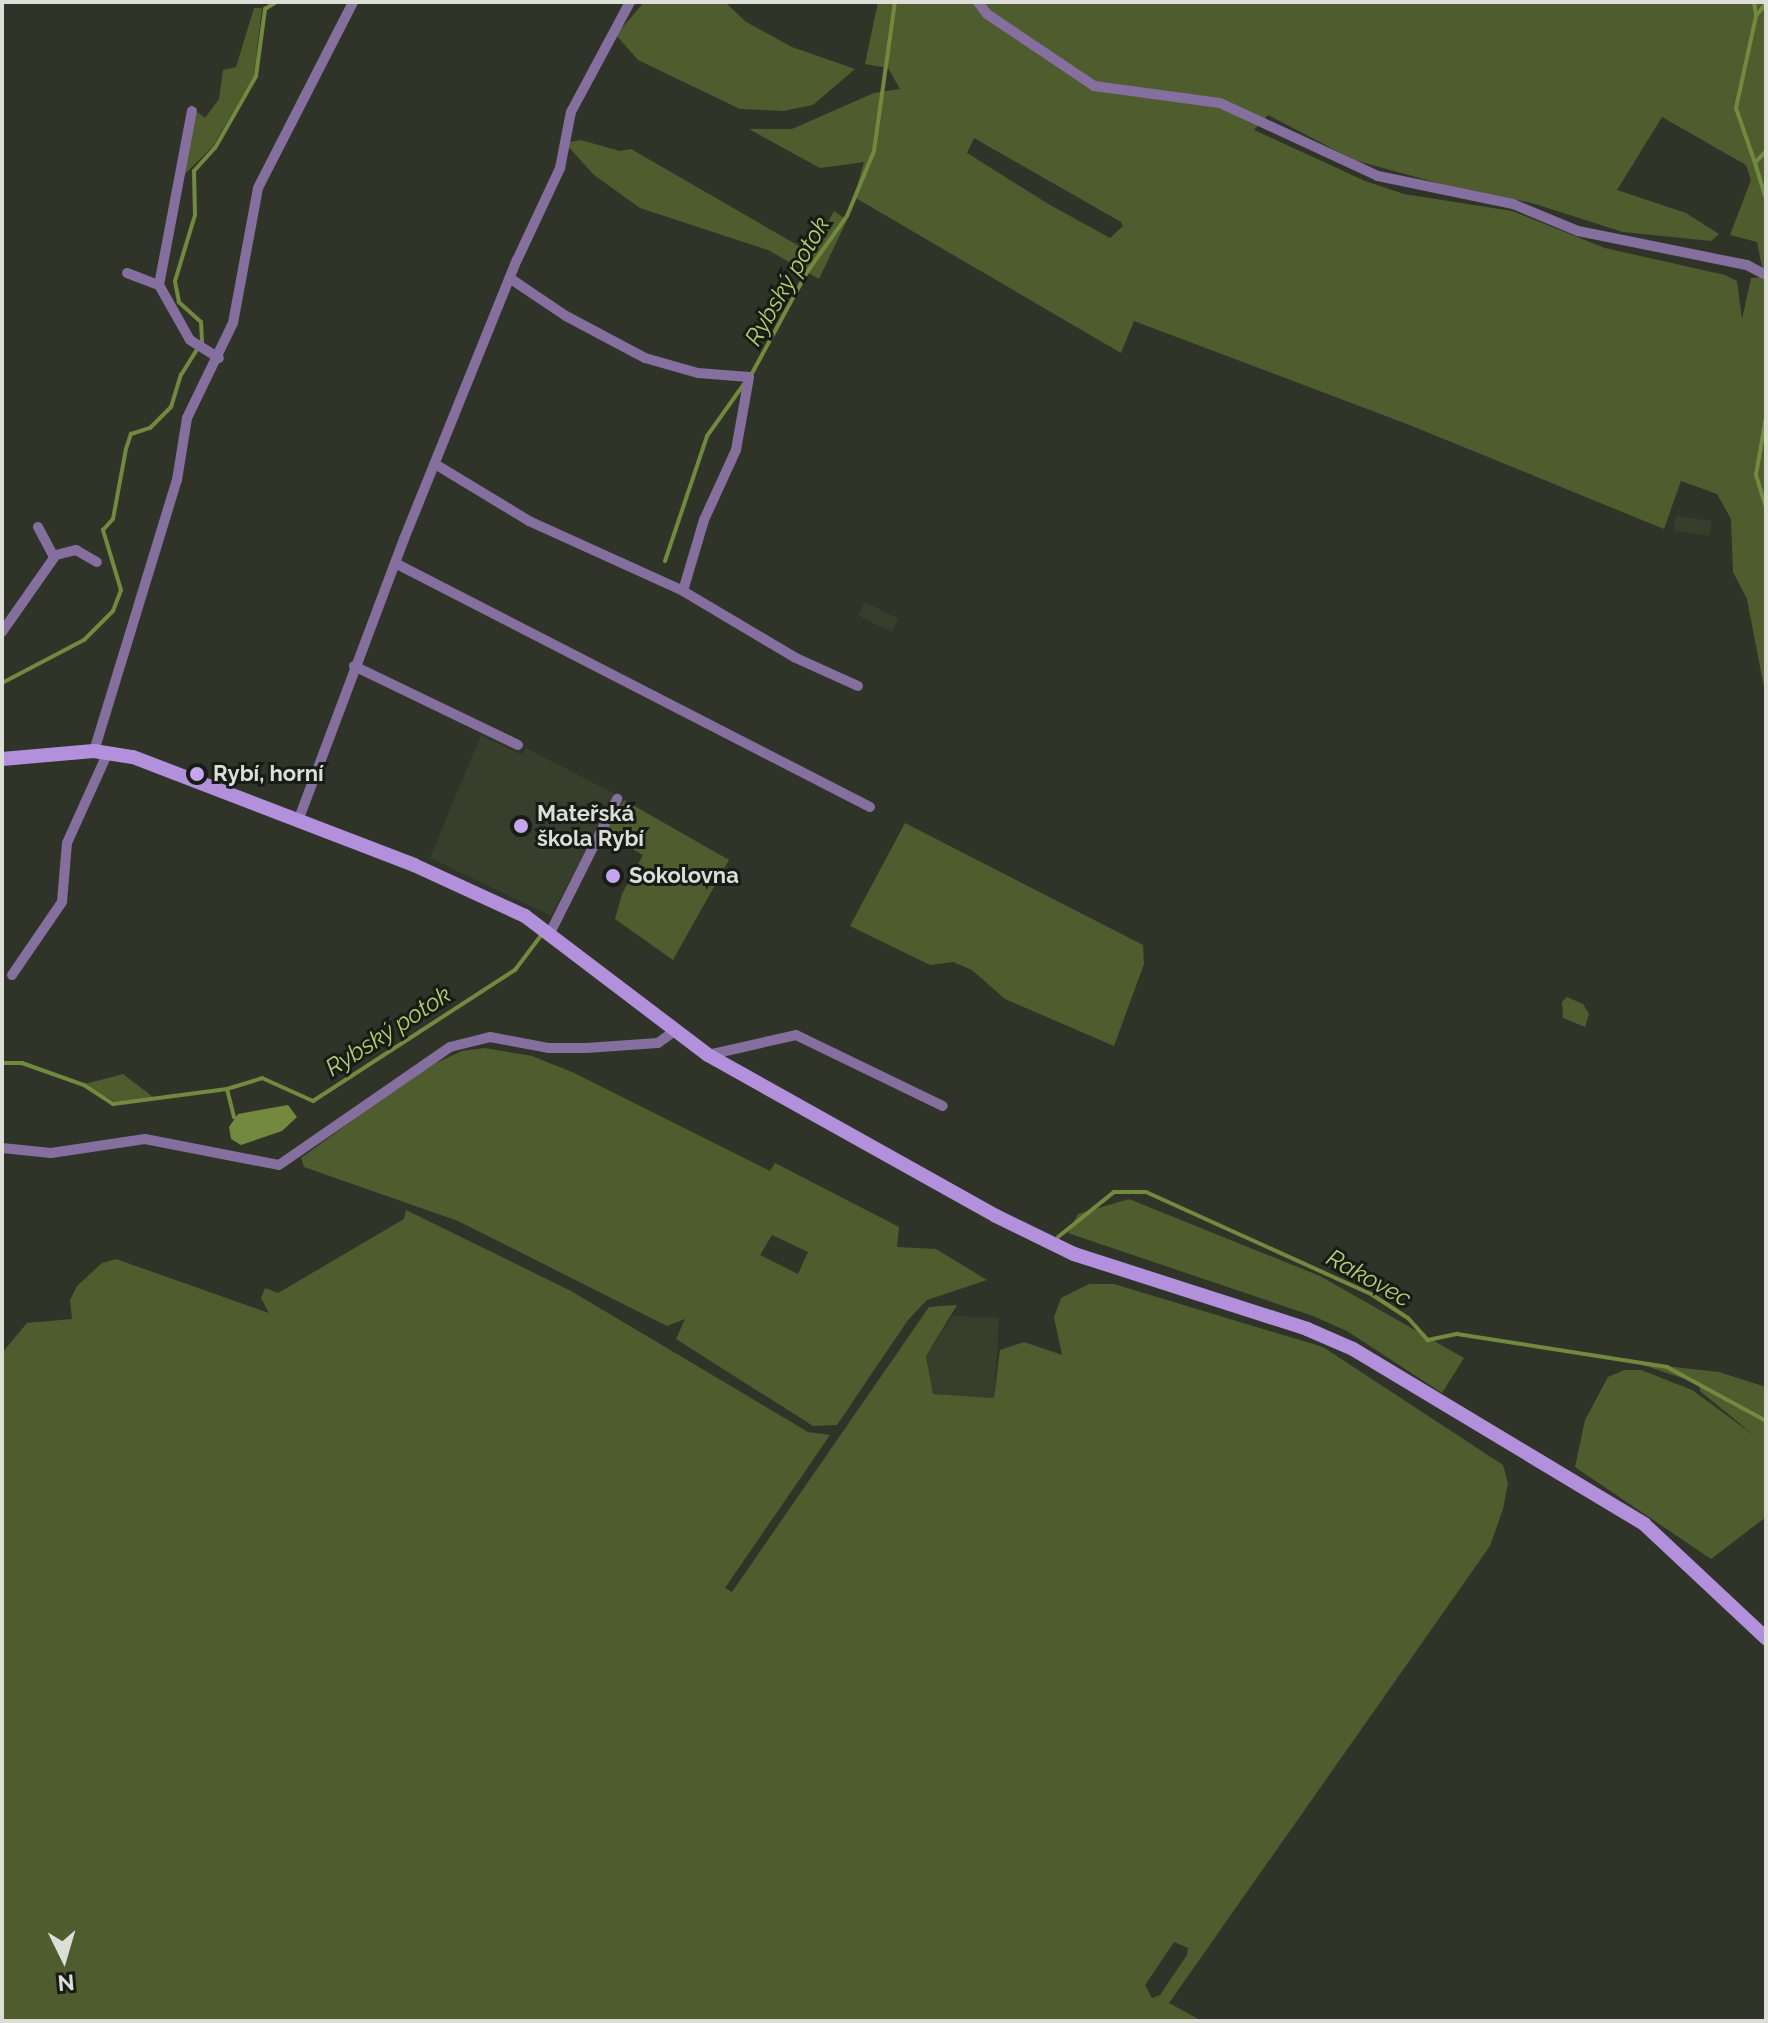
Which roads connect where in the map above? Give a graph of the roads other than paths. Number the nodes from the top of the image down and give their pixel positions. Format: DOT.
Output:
graph roads {
  1 [pos="353,2"];
  2 [pos="630,2"];
  3 [pos="978,2"];
  4 [pos="192,111"];
  5 [pos="127,273"];
  6 [pos="1766,275"];
  7 [pos="511,279"];
  8 [pos="159,285"];
  9 [pos="219,358"];
  10 [pos="435,464"];
  11 [pos="38,527"];
  12 [pos="54,557"];
  13 [pos="97,562"];
  14 [pos="395,563"];
  15 [pos="683,591"];
  16 [pos="2,632"];
  17 [pos="354,666"];
  18 [pos="858,686"];
  19 [pos="518,745"];
  20 [pos="101,751"];
  21 [pos="2,759"];
  22 [pos="617,799"];
  23 [pos="870,807"];
  24 [pos="298,821"];
  25 [pos="551,931"];
  26 [pos="12,975"];
  27 [pos="673,1032"];
  28 [pos="708,1055"];
  29 [pos="943,1106"];
  30 [pos="2,1148"];
  31 [pos="1766,1638"];
  1 -- 9 [label="street"];
  2 -- 7 [label="street"];
  3 -- 6 [label="street"];
  4 -- 8 [label="street"];
  5 -- 8 [label="street"];
  7 -- 10 [label="street"];
  7 -- 15 [label="street"];
  8 -- 9 [label="street"];
  9 -- 20 [label="street"];
  10 -- 14 [label="street"];
  10 -- 15 [label="street"];
  11 -- 12 [label="street"];
  12 -- 13 [label="street"];
  12 -- 16 [label="street"];
  14 -- 17 [label="street"];
  14 -- 23 [label="street"];
  15 -- 18 [label="street"];
  17 -- 19 [label="street"];
  17 -- 24 [label="street"];
  20 -- 21 [label="main road"];
  20 -- 24 [label="main road"];
  20 -- 26 [label="street"];
  22 -- 25 [label="street"];
  24 -- 25 [label="main road"];
  25 -- 27 [label="main road"];
  27 -- 28 [label="main road"];
  27 -- 30 [label="street"];
  28 -- 29 [label="street"];
  28 -- 31 [label="main road"];
}
